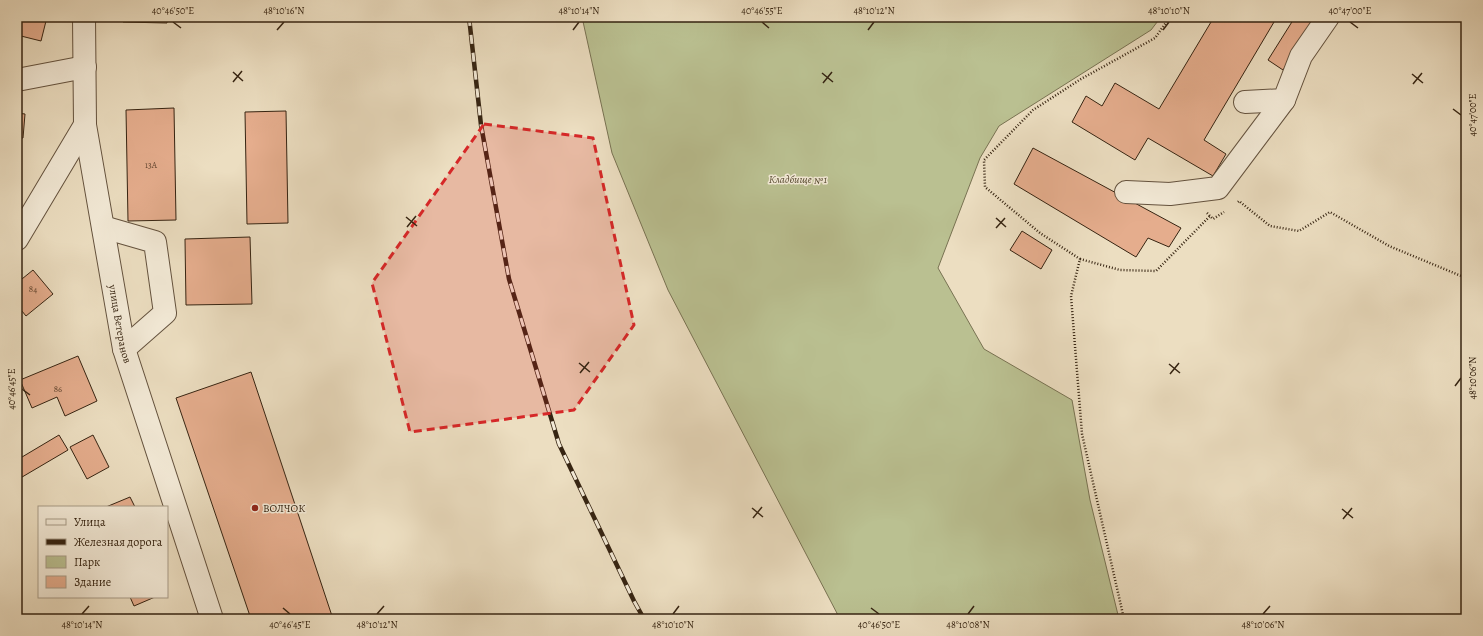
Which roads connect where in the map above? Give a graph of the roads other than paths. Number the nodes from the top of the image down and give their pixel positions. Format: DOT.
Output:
graph roads {
  1 [pos="84,17"];
  2 [pos="1328,17"];
  3 [pos="85,68"];
  4 [pos="17,80"];
  5 [pos="1284,100"];
  6 [pos="1245,102"];
  7 [pos="85,125"];
  8 [pos="1126,192"];
  9 [pos="103,227"];
  10 [pos="17,239"];
  11 [pos="124,349"];
  12 [pos="212,619"];
  1 -- 3 [label="street, улица Ветеранов"];
  2 -- 5 [label="street"];
  3 -- 4 [label="street"];
  3 -- 7 [label="street, улица Ветеранов"];
  5 -- 6 [label="street"];
  5 -- 8 [label="street"];
  7 -- 9 [label="street, улица Ветеранов"];
  7 -- 10 [label="street"];
  9 -- 11 [label="street, улица Ветеранов"];
  9 -- 11 [label="street"];
  11 -- 12 [label="street, улица Ветеранов"];
}
